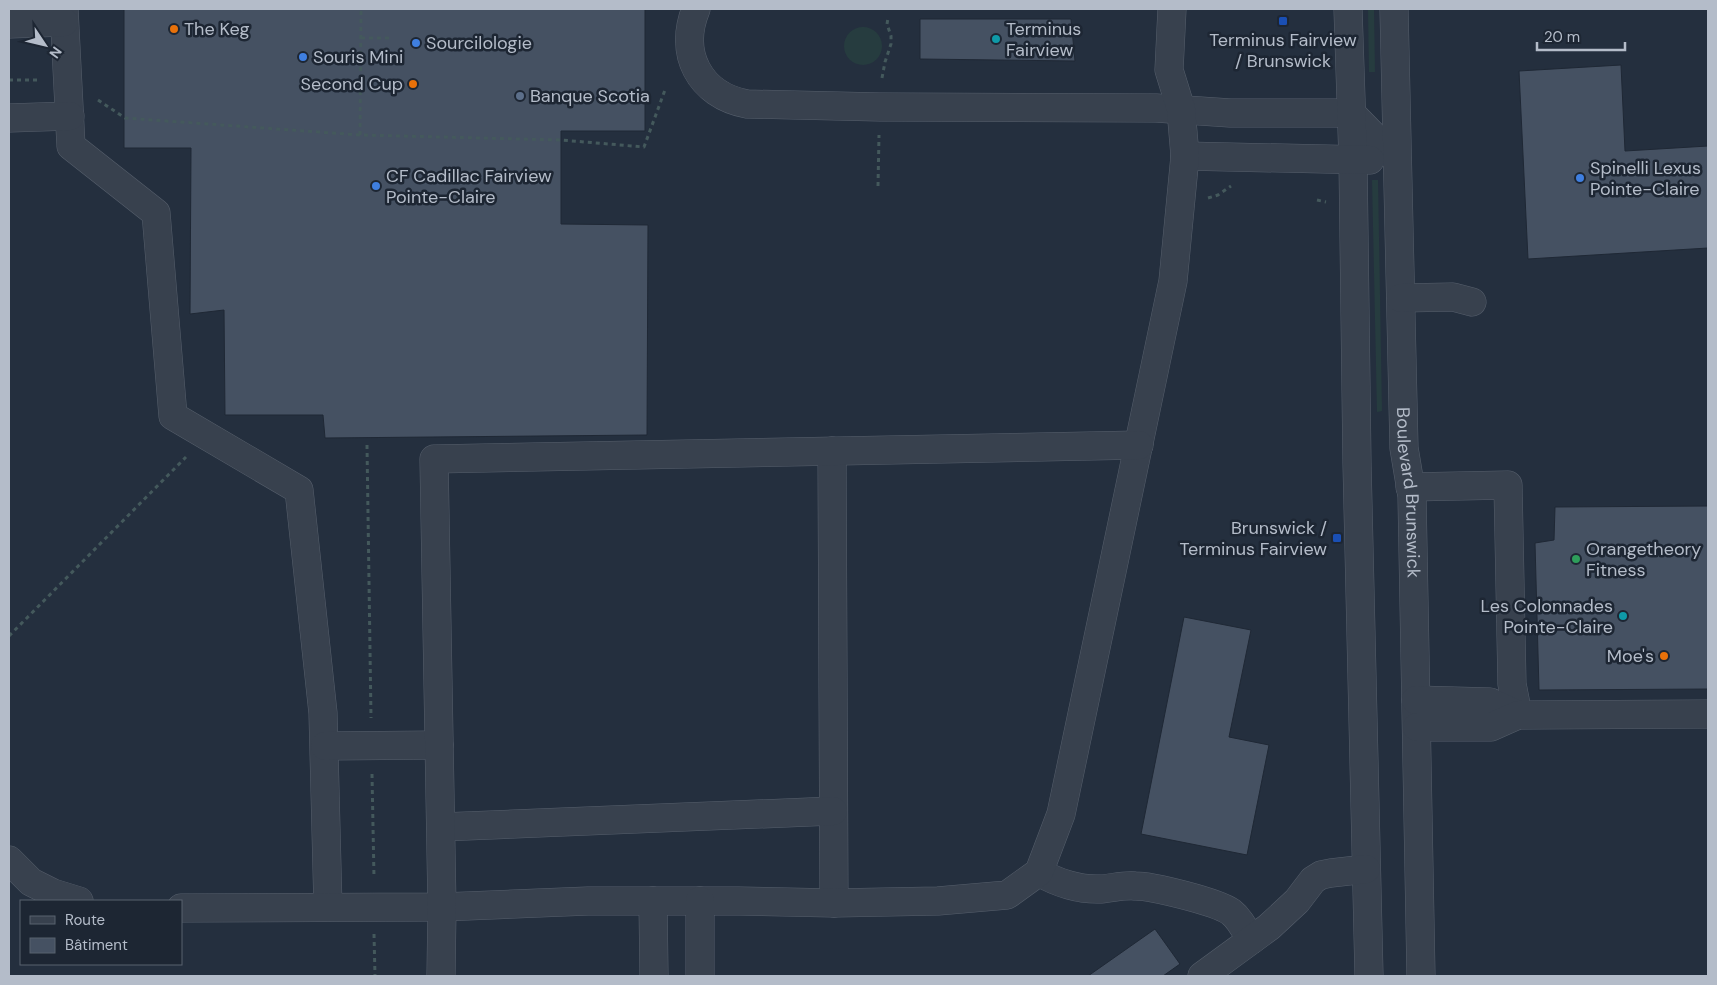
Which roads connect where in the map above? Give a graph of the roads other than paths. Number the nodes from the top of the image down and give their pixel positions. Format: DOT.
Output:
graph roads {
  1 [pos="696,9"];
  2 [pos="1172,9"];
  3 [pos="1394,9"];
  4 [pos="1342,12"];
  5 [pos="64,16"];
  6 [pos="9,24"];
  7 [pos="1181,109"];
  8 [pos="1351,113"];
  9 [pos="70,116"];
  10 [pos="9,118"];
  11 [pos="1185,156"];
  12 [pos="1353,160"];
  13 [pos="1397,160"];
  14 [pos="1401,298"];
  15 [pos="1472,302"];
  16 [pos="1139,445"];
  17 [pos="832,452"];
  18 [pos="1410,487"];
  19 [pos="1416,700"];
  20 [pos="1708,714"];
  21 [pos="1518,715"];
  22 [pos="1417,727"];
  23 [pos="439,745"];
  24 [pos="325,746"];
  25 [pos="833,811"];
  26 [pos="441,827"];
  27 [pos="9,860"];
  28 [pos="1366,869"];
  29 [pos="1039,872"];
  30 [pos="76,900"];
  31 [pos="653,901"];
  32 [pos="700,901"];
  33 [pos="834,902"];
  34 [pos="442,906"];
  35 [pos="328,907"];
  36 [pos="182,908"];
  37 [pos="1251,940"];
  38 [pos="441,976"];
  39 [pos="654,976"];
  40 [pos="700,976"];
  41 [pos="1202,976"];
  42 [pos="1369,976"];
  43 [pos="1422,976"];
  1 -- 7 [label="street"];
  2 -- 7 [label="street"];
  3 -- 13 [label="street, Boulevard Brunswick"];
  4 -- 8 [label="street"];
  5 -- 6 [label="street"];
  5 -- 9 [label="street"];
  7 -- 8 [label="street"];
  7 -- 11 [label="street"];
  8 -- 12 [label="street"];
  8 -- 13 [label="street"];
  9 -- 10 [label="street"];
  9 -- 24 [label="street"];
  11 -- 12 [label="street"];
  11 -- 16 [label="street"];
  12 -- 13 [label="street"];
  12 -- 28 [label="street"];
  13 -- 14 [label="street, Boulevard Brunswick"];
  14 -- 15 [label="street"];
  14 -- 18 [label="street, Boulevard Brunswick"];
  16 -- 17 [label="street"];
  16 -- 29 [label="street"];
  17 -- 23 [label="street"];
  17 -- 25 [label="street"];
  18 -- 19 [label="street, Boulevard Brunswick"];
  18 -- 21 [label="street"];
  19 -- 21 [label="street"];
  19 -- 22 [label="street, Boulevard Brunswick"];
  20 -- 21 [label="street"];
  21 -- 22 [label="street"];
  22 -- 43 [label="street, Boulevard Brunswick"];
  23 -- 24 [label="street"];
  23 -- 26 [label="street"];
  24 -- 35 [label="street"];
  25 -- 26 [label="street"];
  25 -- 33 [label="street"];
  26 -- 34 [label="street"];
  27 -- 30 [label="street"];
  28 -- 37 [label="street"];
  28 -- 42 [label="street"];
  29 -- 33 [label="street"];
  29 -- 37 [label="street"];
  31 -- 32 [label="street"];
  31 -- 34 [label="street"];
  31 -- 39 [label="street"];
  32 -- 33 [label="street"];
  32 -- 40 [label="street"];
  34 -- 35 [label="street"];
  34 -- 38 [label="street"];
  35 -- 36 [label="street"];
  37 -- 41 [label="street"];
}
